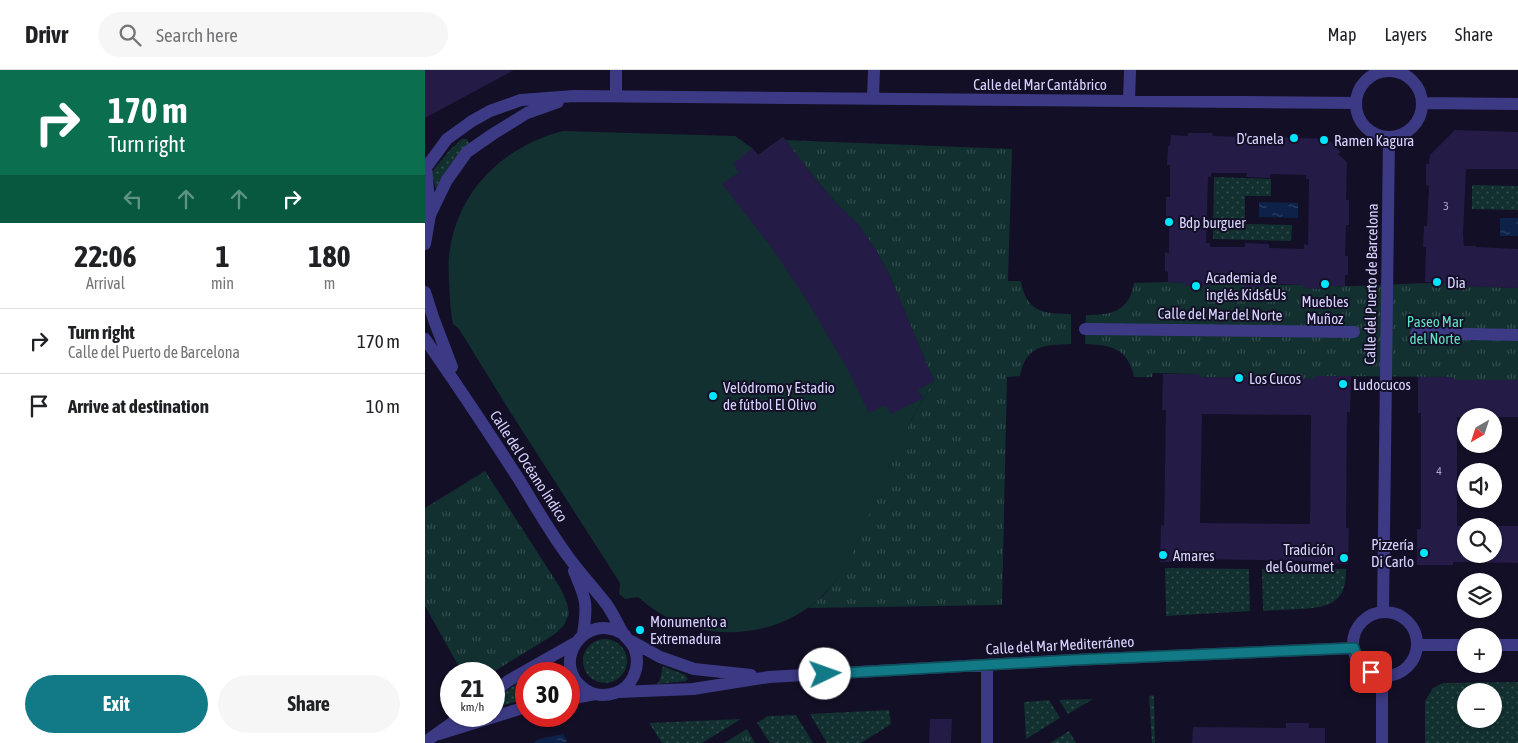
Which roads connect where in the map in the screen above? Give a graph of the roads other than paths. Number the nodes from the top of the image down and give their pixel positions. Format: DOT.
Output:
graph roads {
  1 [pos="616,70"];
  2 [pos="874,70"];
  3 [pos="1130,70"];
  4 [pos="1389,70"];
  5 [pos="574,96"];
  6 [pos="616,96"];
  7 [pos="873,98"];
  8 [pos="1129,101"];
  9 [pos="1356,103"];
  10 [pos="1422,103"];
  11 [pos="1518,104"];
  12 [pos="1389,137"];
  13 [pos="426,168"];
  14 [pos="430,216"];
  15 [pos="425,244"];
  16 [pos="425,292"];
  17 [pos="1085,329"];
  18 [pos="1354,332"];
  19 [pos="1416,334"];
  20 [pos="1518,334"];
  21 [pos="425,339"];
  22 [pos="464,394"];
  23 [pos="567,555"];
  24 [pos="1383,612"];
  25 [pos="627,638"];
  26 [pos="579,639"];
  27 [pos="1457,644"];
  28 [pos="1417,645"];
  29 [pos="1502,645"];
  30 [pos="1518,645"];
  31 [pos="1354,648"];
  32 [pos="987,665"];
  33 [pos="1382,676"];
  34 [pos="769,677"];
  35 [pos="505,685"];
  36 [pos="618,692"];
  37 [pos="595,694"];
  38 [pos="580,697"];
  39 [pos="515,710"];
  40 [pos="448,727"];
  41 [pos="439,734"];
  42 [pos="425,742"];
  43 [pos="987,743"];
  44 [pos="1382,743"];
  1 -- 6 [label="street"];
  2 -- 7 [label="street"];
  3 -- 8 [label="street"];
  4 -- 9 [label="street"];
  4 -- 10 [label="street"];
  5 -- 6 [label="street, Calle del Mar Cantábrico"];
  5 -- 13 [label="street, Calle del Mar Cantábrico"];
  5 -- 14 [label="street, Calle del Mar Cantábrico"];
  6 -- 7 [label="street, Calle del Mar Cantábrico"];
  7 -- 8 [label="street, Calle del Mar Cantábrico"];
  8 -- 9 [label="street, Calle del Mar Cantábrico"];
  9 -- 12 [label="street"];
  10 -- 11 [label="street"];
  10 -- 12 [label="street"];
  12 -- 24 [label="street, Calle del Puerto de Barcelona"];
  13 -- 14 [label="street, Calle del Mar Cantábrico"];
  14 -- 15 [label="street, Calle del Mar Cantábrico"];
  16 -- 22 [label="street, Calle del Océano Índico"];
  17 -- 18 [label="street, Calle del Mar del Norte"];
  19 -- 20 [label="street"];
  21 -- 22 [label="street, Calle del Océano Índico"];
  22 -- 23 [label="street, Calle del Océano Índico"];
  23 -- 25 [label="street, Calle del Océano Índico"];
  23 -- 26 [label="street, Calle del Océano Índico"];
  24 -- 28 [label="street"];
  24 -- 31 [label="street"];
  25 -- 26 [label="street"];
  25 -- 34 [label="street, Calle del Mar Mediterráneo"];
  25 -- 36 [label="street"];
  26 -- 35 [label="street"];
  26 -- 37 [label="street"];
  27 -- 28 [label="street"];
  28 -- 33 [label="street"];
  29 -- 30 [label="street"];
  31 -- 32 [label="street, Calle del Mar Mediterráneo"];
  31 -- 33 [label="street"];
  32 -- 34 [label="street, Calle del Mar Mediterráneo"];
  32 -- 43 [label="street"];
  33 -- 44 [label="street"];
  34 -- 36 [label="street, Calle del Mar Mediterráneo"];
  36 -- 37 [label="street"];
  37 -- 38 [label="street"];
  39 -- 41 [label="street"];
  40 -- 41 [label="street"];
  41 -- 42 [label="street"];
}
